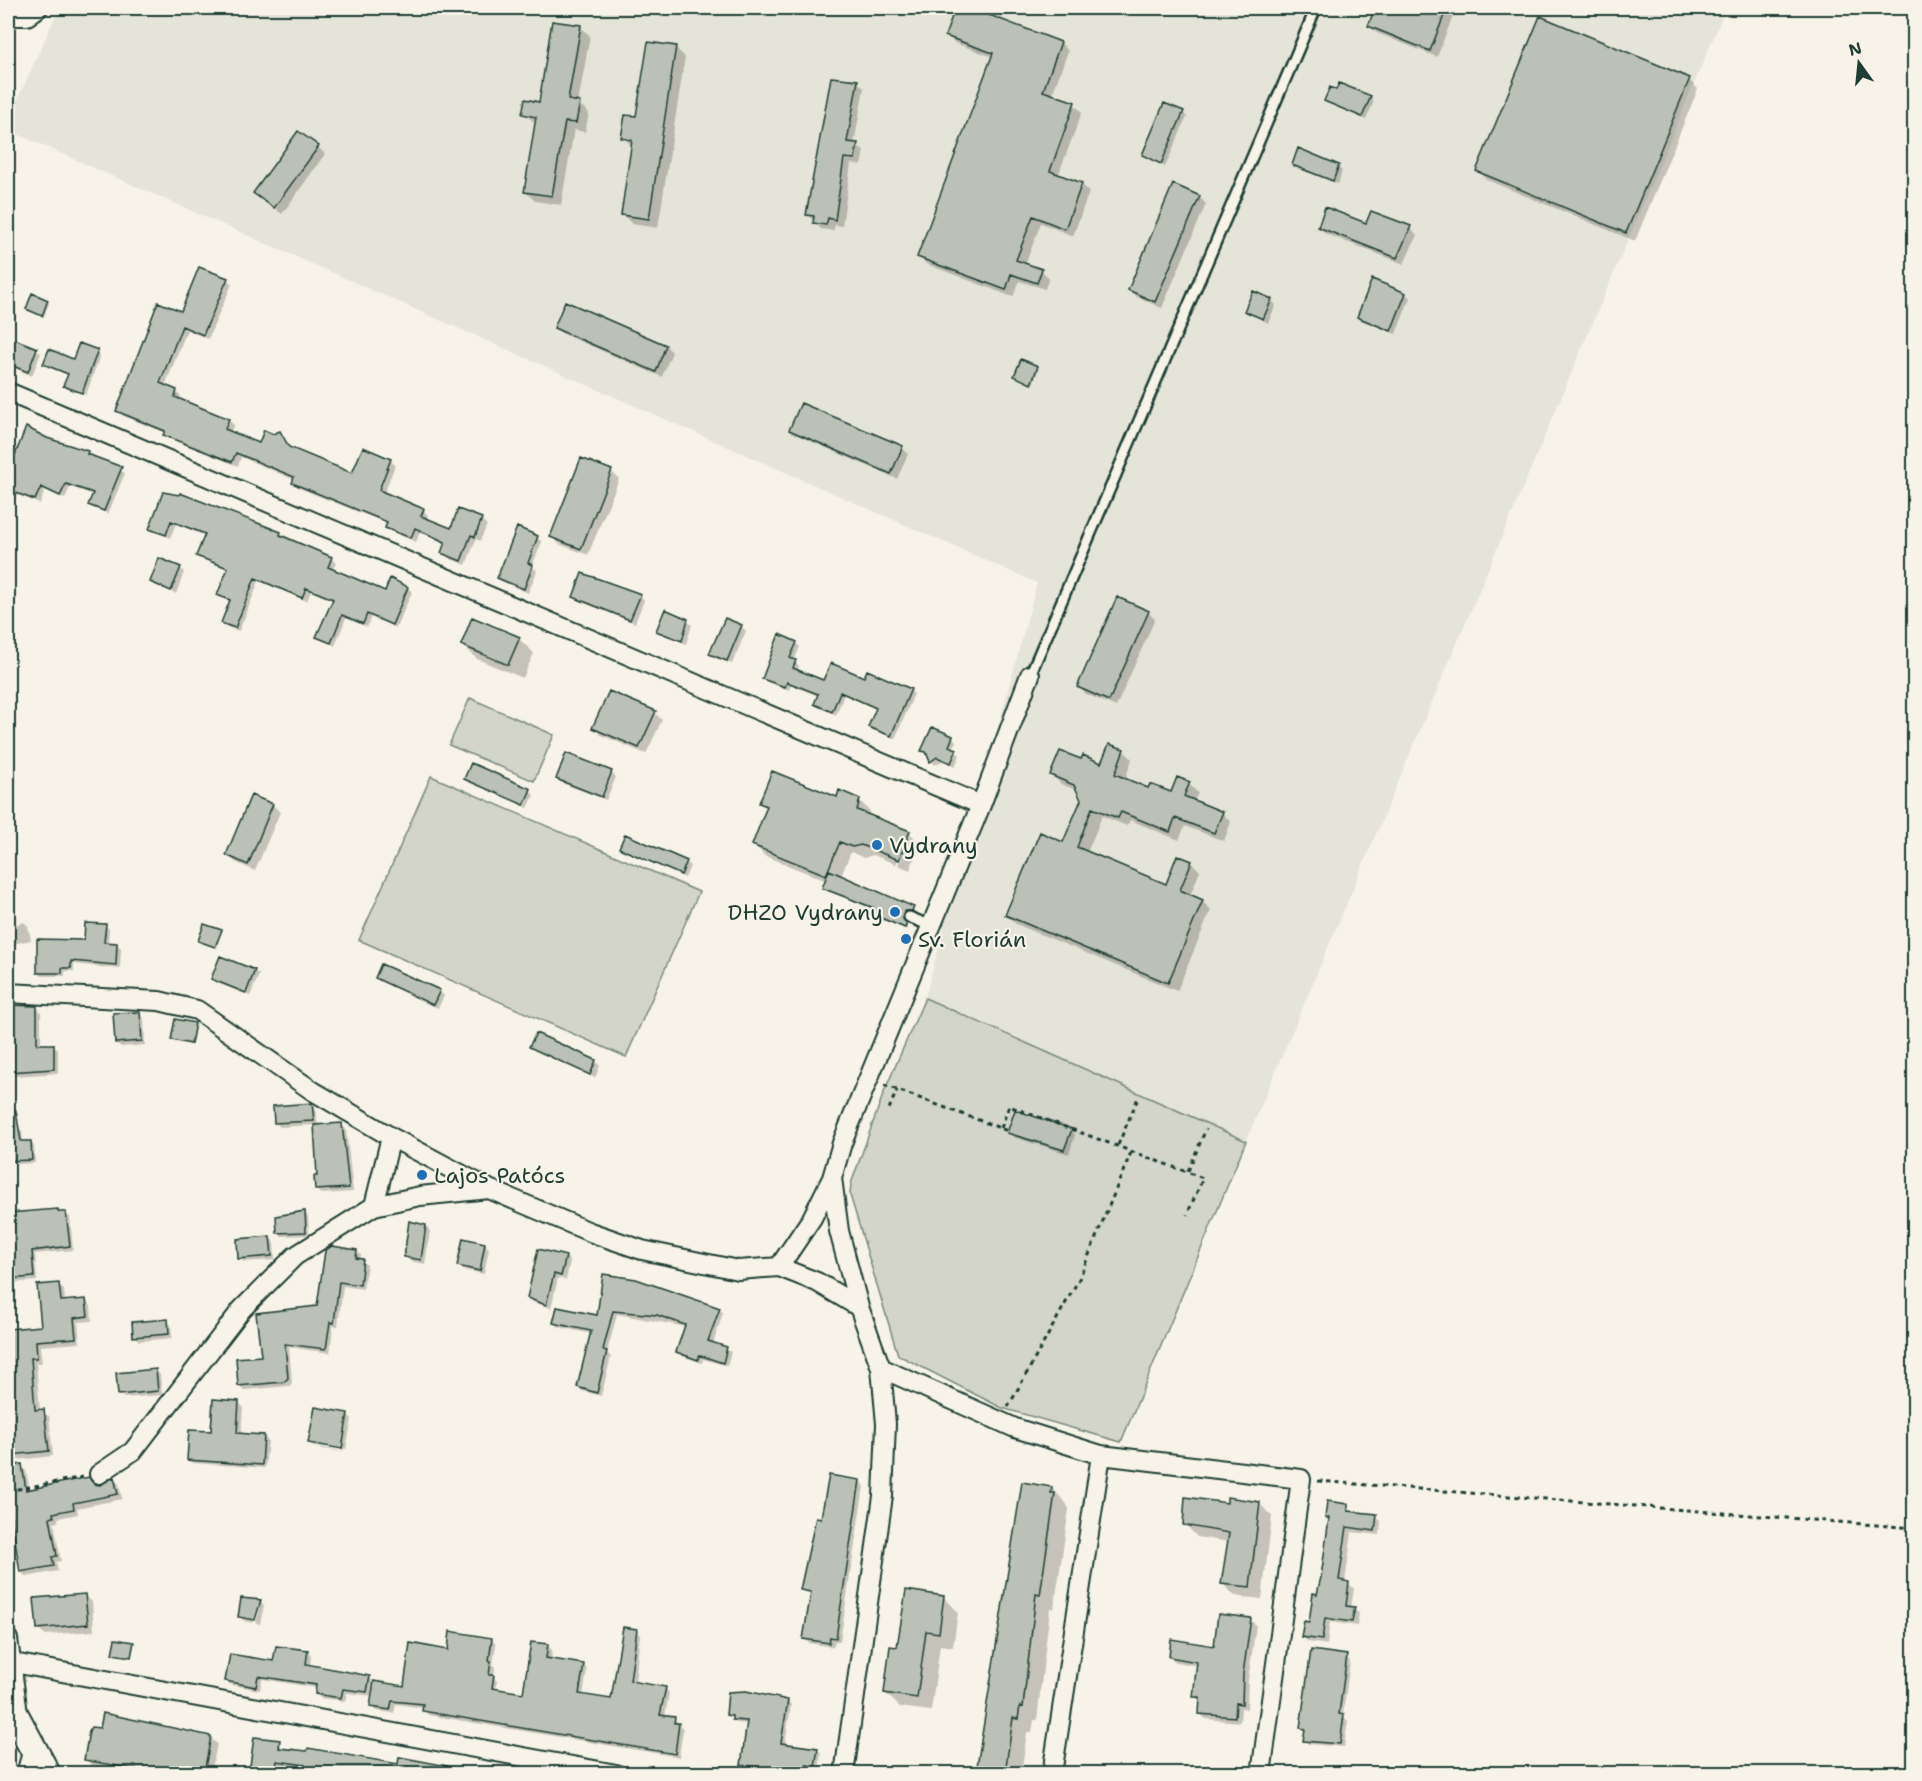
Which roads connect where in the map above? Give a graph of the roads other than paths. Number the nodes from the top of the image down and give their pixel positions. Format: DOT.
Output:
graph roads {
  1 [pos="38,8"];
  2 [pos="1316,8"];
  3 [pos="8,16"];
  4 [pos="8,392"];
  5 [pos="1030,675"];
  6 [pos="981,805"];
  7 [pos="909,917"];
  8 [pos="931,926"];
  9 [pos="8,993"];
  10 [pos="391,1137"];
  11 [pos="832,1178"];
  12 [pos="489,1190"];
  13 [pos="374,1206"];
  14 [pos="779,1267"];
  15 [pos="859,1307"];
  16 [pos="881,1368"];
  17 [pos="1101,1455"];
  18 [pos="99,1474"];
  19 [pos="8,1639"];
  20 [pos="9,1662"];
  21 [pos="8,1702"];
  22 [pos="20,1725"];
  23 [pos="33,1749"];
  24 [pos="26,1773"];
  25 [pos="47,1773"];
  26 [pos="616,1773"];
  27 [pos="844,1773"];
  28 [pos="1052,1773"];
  29 [pos="1261,1773"];
  1 -- 3 [label="street"];
  2 -- 5 [label="lane"];
  4 -- 6 [label="street"];
  5 -- 6 [label="street"];
  6 -- 8 [label="street"];
  7 -- 8 [label="lane"];
  8 -- 11 [label="street"];
  9 -- 10 [label="street"];
  10 -- 12 [label="street"];
  10 -- 13 [label="street"];
  11 -- 14 [label="street"];
  11 -- 15 [label="street"];
  12 -- 13 [label="street"];
  12 -- 14 [label="street"];
  13 -- 18 [label="street"];
  14 -- 15 [label="street"];
  15 -- 16 [label="street"];
  16 -- 17 [label="street"];
  16 -- 27 [label="street"];
  17 -- 28 [label="street"];
  17 -- 29 [label="street"];
  19 -- 20 [label="street"];
  20 -- 22 [label="street"];
  20 -- 26 [label="street"];
  21 -- 22 [label="street"];
  22 -- 23 [label="street"];
  23 -- 24 [label="street"];
  23 -- 25 [label="street"];
}
